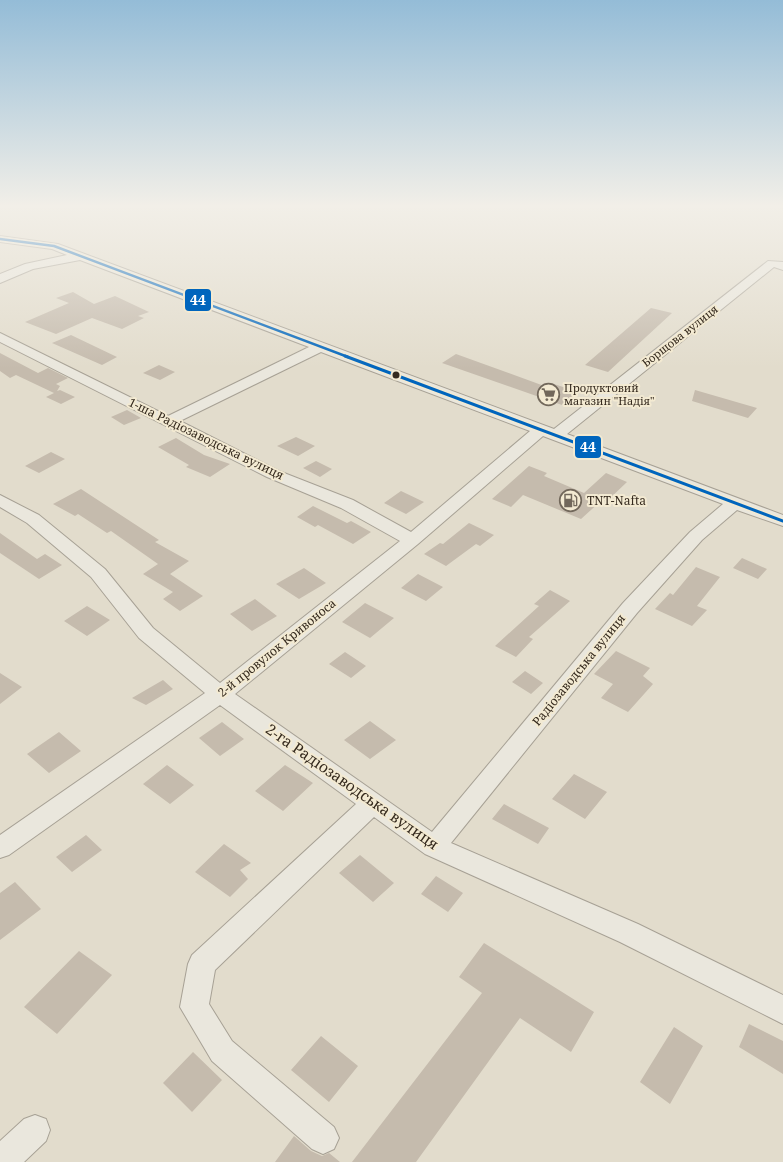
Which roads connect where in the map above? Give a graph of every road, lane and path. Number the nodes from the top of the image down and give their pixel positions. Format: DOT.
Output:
graph roads {
  1 [pos="58,260"];
  2 [pos="92,260"];
  3 [pos="783,266"];
  4 [pos="0,279"];
  5 [pos="0,337"];
  6 [pos="322,346"];
  7 [pos="169,421"];
  8 [pos="548,432"];
  9 [pos="0,500"];
  10 [pos="734,503"];
  11 [pos="783,521"];
  12 [pos="412,540"];
  13 [pos="220,694"];
  14 [pos="373,803"];
  15 [pos="434,847"];
  16 [pos="0,848"];
  17 [pos="783,1010"];
  18 [pos="35,1130"];
  19 [pos="323,1138"];
  20 [pos="1,1162"];
  1 -- 4 [label="street"];
  2 -- 6 [label="street"];
  3 -- 8 [label="street, Борщова вулиця"];
  5 -- 7 [label="street, 1-ша Радіозаводська вулиця"];
  6 -- 7 [label="street"];
  6 -- 8 [label="street"];
  7 -- 12 [label="street, 1-ша Радіозаводська вулиця"];
  8 -- 10 [label="street"];
  8 -- 12 [label="street, 2-й провулок Кривоноса"];
  9 -- 13 [label="street, 2-га Радіозаводська вулиця"];
  10 -- 11 [label="street"];
  10 -- 15 [label="street, Радіозаводська вулиця"];
  12 -- 13 [label="street, 2-й провулок Кривоноса"];
  13 -- 14 [label="street, 2-га Радіозаводська вулиця"];
  13 -- 16 [label="street, 2-й провулок Кривоноса"];
  14 -- 15 [label="street, 2-га Радіозаводська вулиця"];
  14 -- 19 [label="street"];
  15 -- 17 [label="street, 2-га Радіозаводська вулиця"];
  18 -- 20 [label="street"];
}
